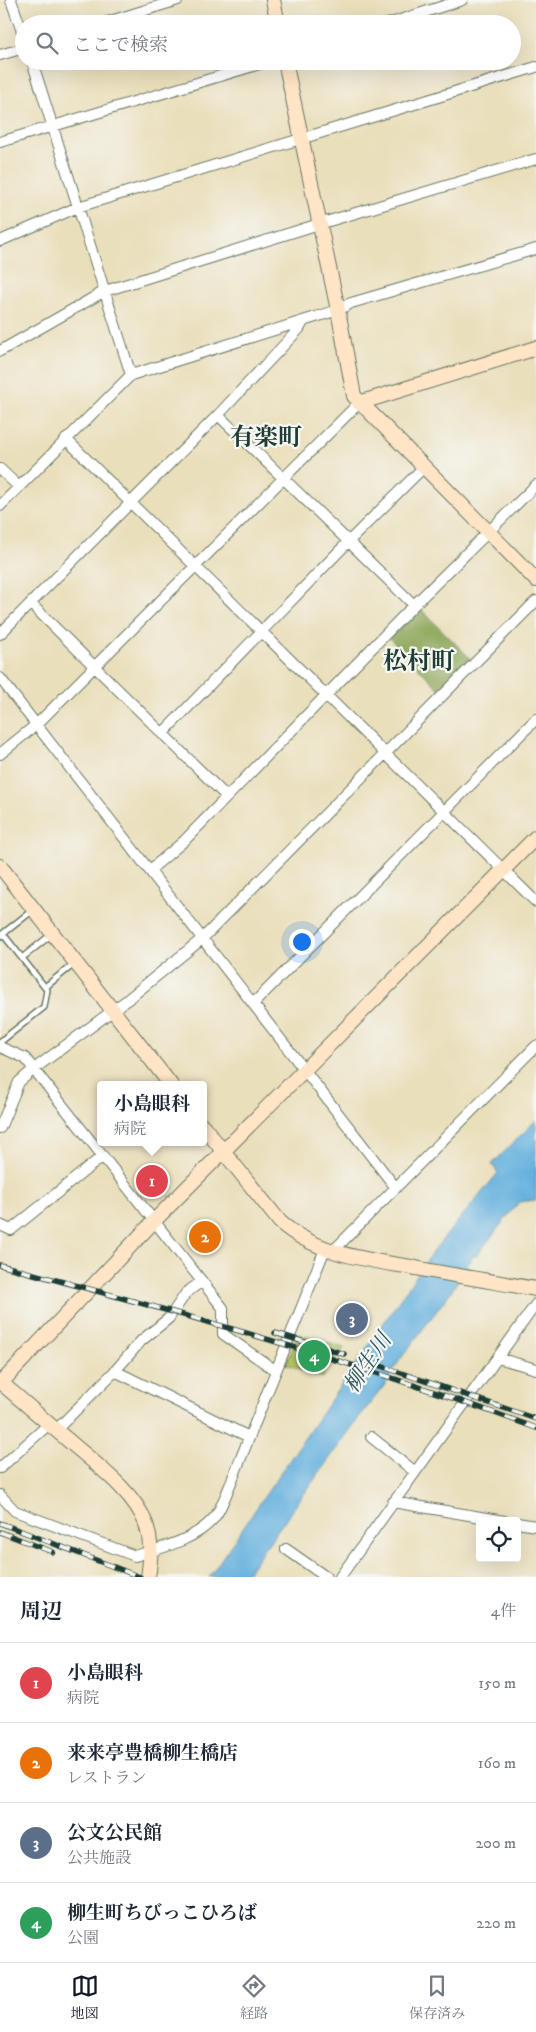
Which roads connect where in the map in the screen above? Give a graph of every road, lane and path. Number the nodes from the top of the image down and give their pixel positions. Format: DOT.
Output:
graph roads {
  1 [pos="11,0"];
  2 [pos="178,0"];
  3 [pos="273,0"];
  4 [pos="462,0"];
  5 [pos="16,15"];
  6 [pos="130,15"];
  7 [pos="276,15"];
  8 [pos="416,15"];
  9 [pos="15,51"];
  10 [pos="0,55"];
  11 [pos="536,67"];
  12 [pos="35,70"];
  13 [pos="239,70"];
  14 [pos="287,70"];
  15 [pos="53,125"];
  16 [pos="301,139"];
  17 [pos="0,142"];
  18 [pos="536,159"];
  19 [pos="78,207"];
  20 [pos="319,224"];
  21 [pos="0,241"];
  22 [pos="536,248"];
  23 [pos="105,291"];
  24 [pos="338,310"];
  25 [pos="303,322"];
  26 [pos="536,348"];
  27 [pos="0,351"];
  28 [pos="130,375"];
  29 [pos="359,403"];
  30 [pos="218,415"];
  31 [pos="66,440"];
  32 [pos="423,468"];
  33 [pos="0,469"];
  34 [pos="283,478"];
  35 [pos="536,485"];
  36 [pos="18,487"];
  37 [pos="130,502"];
  38 [pos="0,506"];
  39 [pos="488,534"];
  40 [pos="349,541"];
  41 [pos="196,567"];
  42 [pos="536,580"];
  43 [pos="536,601"];
  44 [pos="31,604"];
  45 [pos="414,605"];
  46 [pos="262,632"];
  47 [pos="0,634"];
  48 [pos="94,668"];
  49 [pos="0,678"];
  50 [pos="327,695"];
  51 [pos="536,719"];
  52 [pos="36,725"];
  53 [pos="162,734"];
  54 [pos="385,752"];
  55 [pos="0,754"];
  56 [pos="227,797"];
  57 [pos="443,812"];
  58 [pos="536,837"];
  59 [pos="0,866"];
  60 [pos="150,870"];
  61 [pos="504,870"];
  62 [pos="536,902"];
  63 [pos="34,909"];
  64 [pos="53,934"];
  65 [pos="1,935"];
  66 [pos="202,939"];
  67 [pos="22,958"];
  68 [pos="75,963"];
  69 [pos="45,987"];
  70 [pos="253,1004"];
  71 [pos="112,1011"];
  72 [pos="0,1042"];
  73 [pos="0,1046"];
  74 [pos="536,1046"];
  75 [pos="34,1069"];
  76 [pos="304,1071"];
  77 [pos="168,1081"];
  78 [pos="0,1128"];
  79 [pos="207,1131"];
  80 [pos="224,1152"];
  81 [pos="103,1156"];
  82 [pos="396,1188"];
  83 [pos="154,1221"];
  84 [pos="0,1225"];
  85 [pos="329,1250"];
  86 [pos="202,1281"];
  87 [pos="536,1289"];
  88 [pos="536,1304"];
  89 [pos="498,1358"];
  90 [pos="536,1369"];
  91 [pos="275,1370"];
  92 [pos="115,1371"];
  93 [pos="1,1382"];
  94 [pos="52,1427"];
  95 [pos="249,1437"];
  96 [pos="371,1437"];
  97 [pos="0,1468"];
  98 [pos="414,1471"];
  99 [pos="0,1495"];
  100 [pos="393,1502"];
  101 [pos="481,1517"];
  102 [pos="521,1524"];
  103 [pos="536,1526"];
  104 [pos="286,1549"];
  105 [pos="152,1551"];
  106 [pos="148,1577"];
  107 [pos="326,1577"];
  108 [pos="340,1577"];
  1 -- 5 [label="street"];
  2 -- 6 [label="street"];
  3 -- 7 [label="street"];
  4 -- 8 [label="street"];
  9 -- 10 [label="street"];
  11 -- 16 [label="street"];
  12 -- 15 [label="street"];
  13 -- 15 [label="street"];
  14 -- 16 [label="street"];
  15 -- 17 [label="street"];
  15 -- 19 [label="street"];
  16 -- 19 [label="street"];
  16 -- 20 [label="street"];
  18 -- 20 [label="street"];
  19 -- 21 [label="street"];
  19 -- 23 [label="street"];
  20 -- 23 [label="street"];
  20 -- 24 [label="street"];
  22 -- 24 [label="street"];
  23 -- 27 [label="street"];
  23 -- 28 [label="street"];
  24 -- 25 [label="street"];
  24 -- 29 [label="street"];
  25 -- 28 [label="street"];
  25 -- 30 [label="street"];
  26 -- 29 [label="street"];
  28 -- 31 [label="street"];
  29 -- 32 [label="street"];
  29 -- 34 [label="street"];
  30 -- 34 [label="street"];
  30 -- 37 [label="street"];
  31 -- 36 [label="street"];
  31 -- 37 [label="street"];
  32 -- 39 [label="street"];
  32 -- 40 [label="street"];
  33 -- 36 [label="street"];
  34 -- 40 [label="street"];
  34 -- 41 [label="street"];
  35 -- 39 [label="street"];
  36 -- 38 [label="street"];
  37 -- 41 [label="street"];
  37 -- 44 [label="street"];
  39 -- 42 [label="street"];
  39 -- 45 [label="street"];
  40 -- 45 [label="street"];
  40 -- 46 [label="street"];
  41 -- 46 [label="street"];
  41 -- 48 [label="street"];
  43 -- 54 [label="street"];
  44 -- 47 [label="street"];
  44 -- 48 [label="street"];
  45 -- 50 [label="street"];
  46 -- 50 [label="street"];
  46 -- 53 [label="street"];
  48 -- 52 [label="street"];
  48 -- 53 [label="street"];
  49 -- 52 [label="street"];
  50 -- 54 [label="street"];
  50 -- 56 [label="street"];
  51 -- 57 [label="street"];
  52 -- 55 [label="street"];
  52 -- 60 [label="street"];
  53 -- 56 [label="street"];
  54 -- 57 [label="street"];
  54 -- 66 [label="street"];
  56 -- 60 [label="street"];
  57 -- 61 [label="street"];
  57 -- 70 [label="street"];
  58 -- 61 [label="street"];
  59 -- 63 [label="street"];
  60 -- 66 [label="street"];
  61 -- 62 [label="street"];
  61 -- 76 [label="street"];
  63 -- 64 [label="street"];
  63 -- 65 [label="lane"];
  64 -- 67 [label="lane"];
  64 -- 68 [label="street"];
  65 -- 67 [label="lane"];
  66 -- 70 [label="street"];
  66 -- 71 [label="street"];
  67 -- 69 [label="lane"];
  68 -- 69 [label="lane"];
  68 -- 71 [label="street"];
  69 -- 72 [label="lane"];
  70 -- 76 [label="street"];
  71 -- 75 [label="street"];
  71 -- 77 [label="street"];
  73 -- 75 [label="street"];
  74 -- 82 [label="street"];
  75 -- 78 [label="street"];
  75 -- 81 [label="street"];
  76 -- 80 [label="street"];
  76 -- 82 [label="street"];
  79 -- 80 [label="street"];
  80 -- 83 [label="street"];
  80 -- 85 [label="street"];
  81 -- 83 [label="street"];
  81 -- 84 [label="street"];
  82 -- 85 [label="street"];
  83 -- 86 [label="street"];
  83 -- 93 [label="street"];
  85 -- 87 [label="street"];
  85 -- 91 [label="street"];
  86 -- 91 [label="street"];
  86 -- 92 [label="street"];
  88 -- 89 [label="street"];
  89 -- 90 [label="street"];
  89 -- 98 [label="street"];
  91 -- 95 [label="street"];
  92 -- 94 [label="street"];
  92 -- 95 [label="street"];
  93 -- 94 [label="street"];
  94 -- 97 [label="street"];
  94 -- 105 [label="street"];
  95 -- 105 [label="street"];
  96 -- 98 [label="street"];
  98 -- 100 [label="street"];
  99 -- 105 [label="street"];
  100 -- 101 [label="street"];
  100 -- 108 [label="street"];
  102 -- 103 [label="street"];
  104 -- 107 [label="street"];
  105 -- 106 [label="street"];
}
